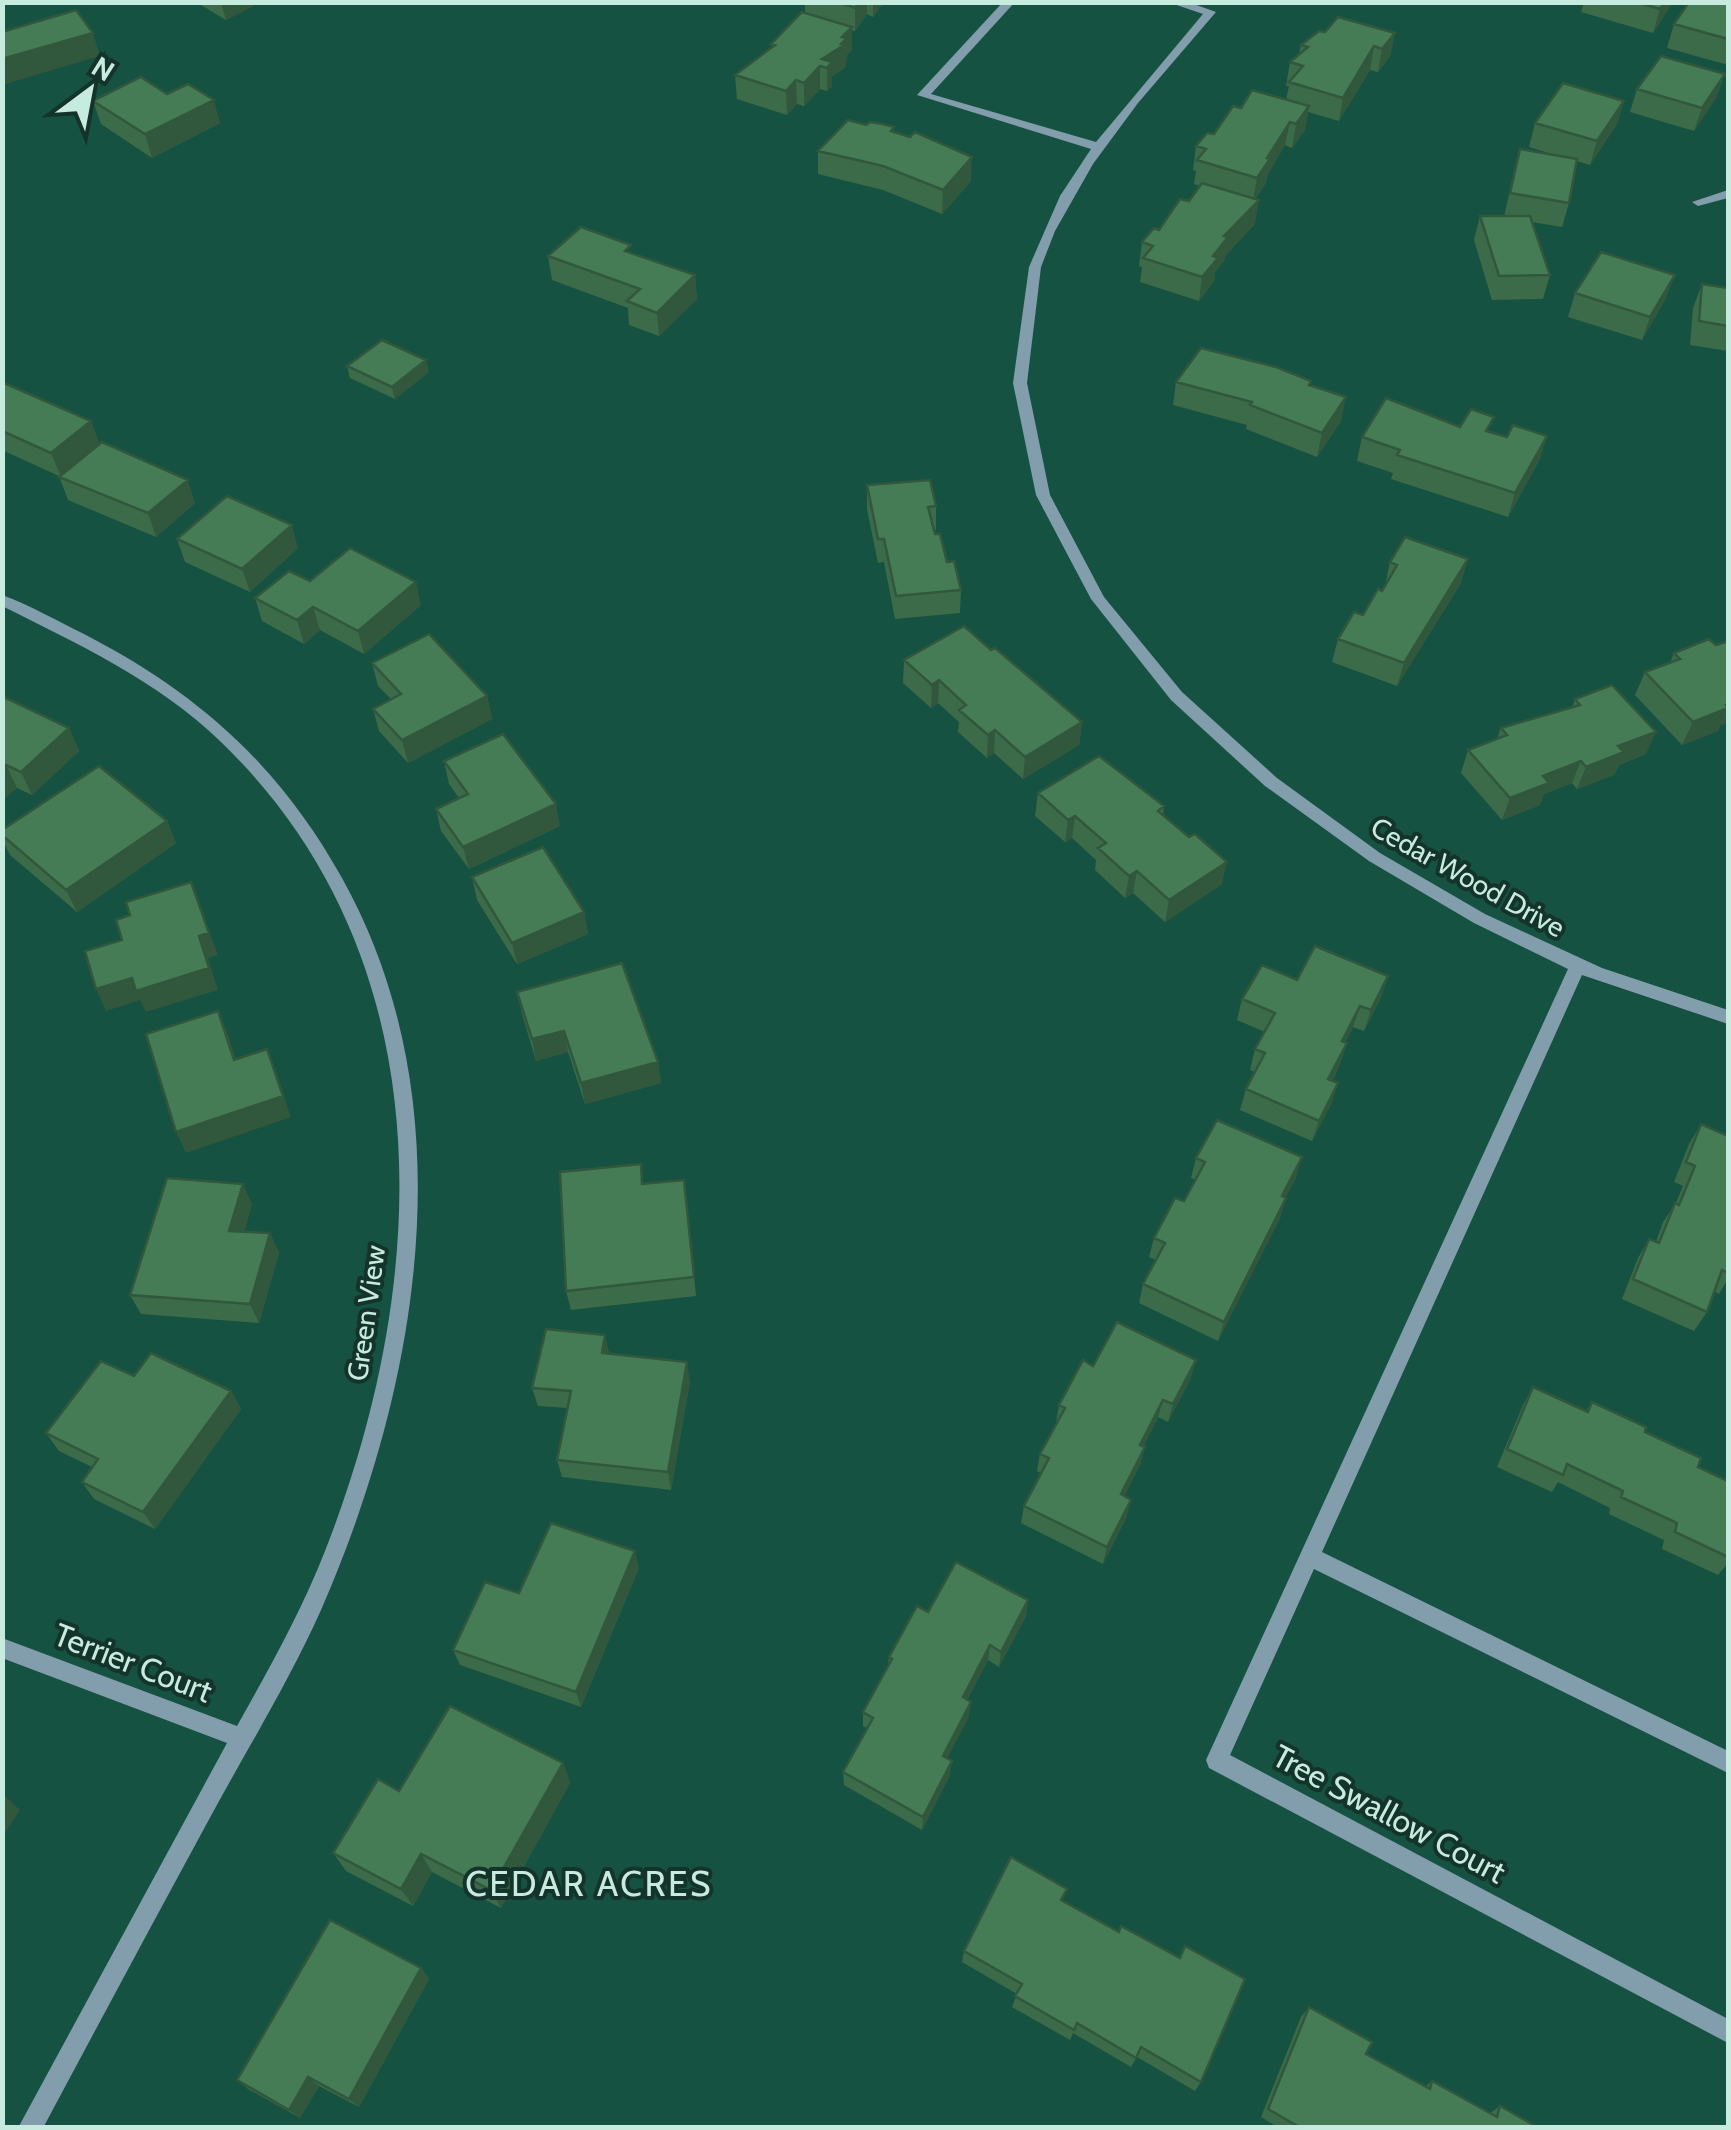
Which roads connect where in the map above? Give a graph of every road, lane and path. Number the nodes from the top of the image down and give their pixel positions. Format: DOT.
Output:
graph roads {
  1 [pos="1010,2"];
  2 [pos="1172,2"];
  3 [pos="1099,147"];
  4 [pos="1728,194"];
  5 [pos="1698,202"];
  6 [pos="2,600"];
  7 [pos="1578,966"];
  8 [pos="1728,1017"];
  9 [pos="1310,1556"];
  10 [pos="2,1648"];
  11 [pos="241,1738"];
  12 [pos="1728,1762"];
  13 [pos="1728,2031"];
  14 [pos="30,2128"];
  1 -- 3 [label="street"];
  2 -- 3 [label="street, Cedar Wood Drive"];
  3 -- 7 [label="street, Cedar Wood Drive"];
  4 -- 5 [label="street"];
  6 -- 11 [label="street, Green View"];
  7 -- 8 [label="street, Cedar Wood Drive"];
  7 -- 9 [label="street, Tree Swallow Court"];
  9 -- 12 [label="street"];
  9 -- 13 [label="street, Tree Swallow Court"];
  10 -- 11 [label="street, Terrier Court"];
  11 -- 14 [label="street, Green View"];
}
